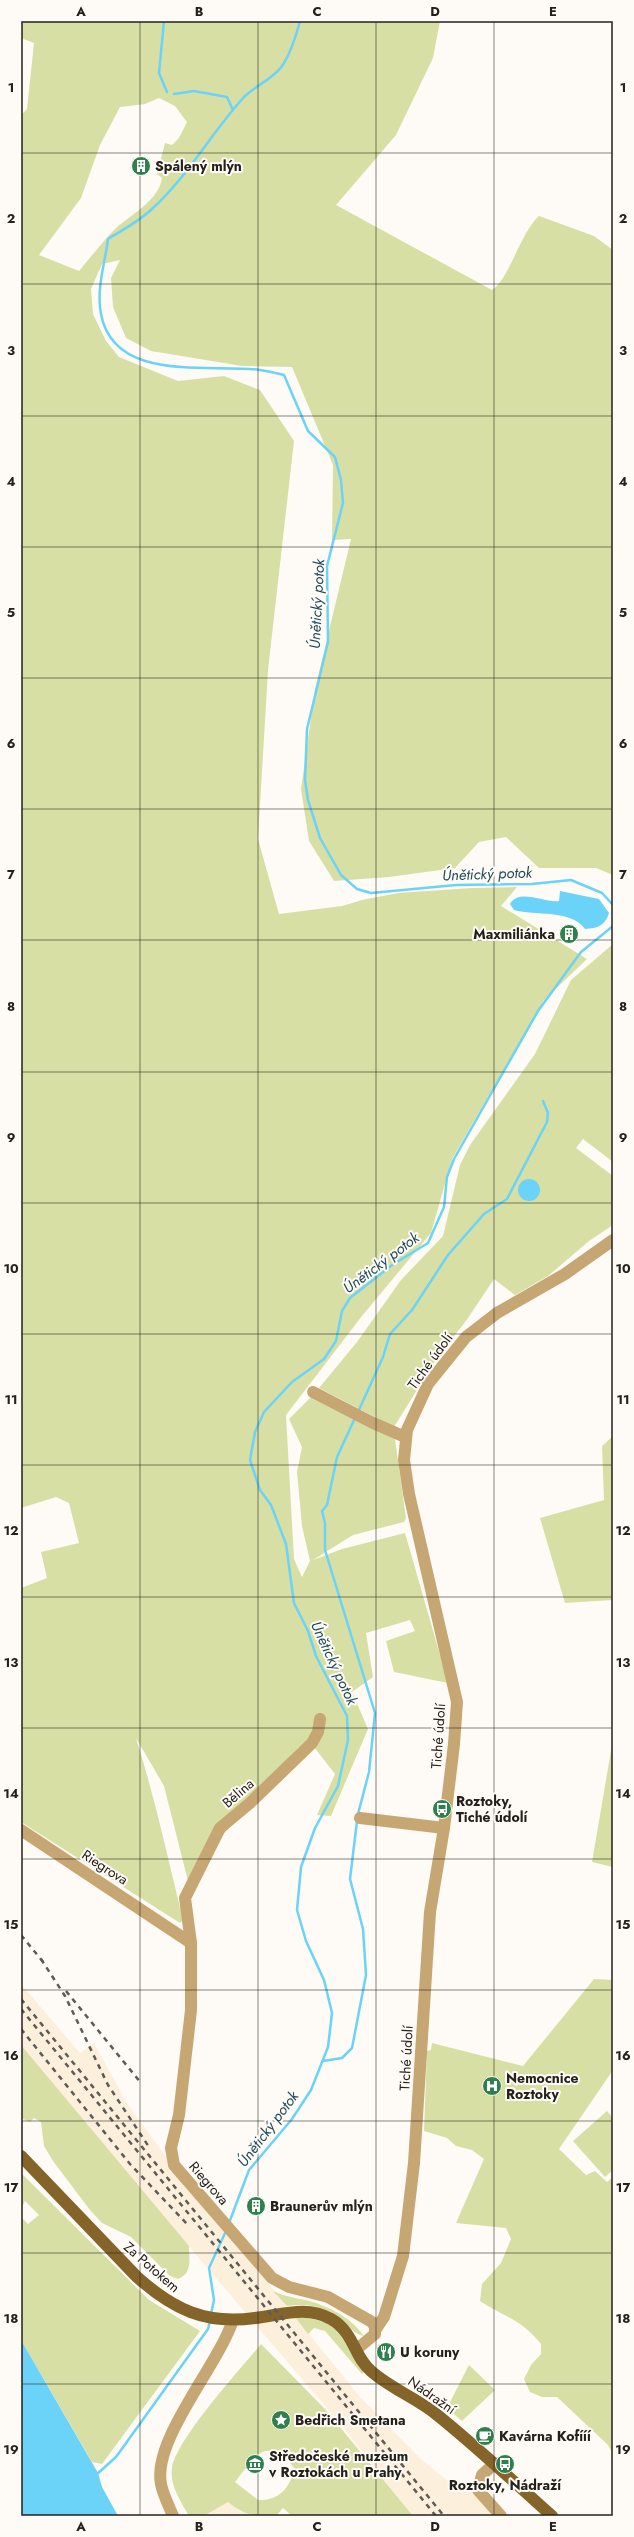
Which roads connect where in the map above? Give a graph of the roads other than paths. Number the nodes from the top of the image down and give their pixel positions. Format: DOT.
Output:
graph roads {
  1 [pos="613,1240"];
  2 [pos="313,1392"];
  3 [pos="406,1437"];
  4 [pos="320,1718"];
  5 [pos="360,1818"];
  6 [pos="444,1828"];
  7 [pos="21,1830"];
  8 [pos="185,1898"];
  9 [pos="191,1943"];
  10 [pos="21,2156"];
  11 [pos="228,2320"];
  12 [pos="376,2329"];
  13 [pos="357,2349"];
  14 [pos="494,2464"];
  15 [pos="173,2516"];
  16 [pos="501,2516"];
  17 [pos="552,2516"];
  1 -- 3 [label="street, Tiché údolí"];
  2 -- 3 [label="street"];
  3 -- 6 [label="street, Tiché údolí"];
  4 -- 8 [label="street, Bělina"];
  5 -- 6 [label="street"];
  6 -- 12 [label="street, Tiché údolí"];
  7 -- 9 [label="street, Riegrova"];
  8 -- 9 [label="street, Riegrova"];
  9 -- 12 [label="street, Riegrova"];
  10 -- 11 [label="main road, Za Potokem"];
  11 -- 13 [label="main road, Za Potokem"];
  11 -- 15 [label="street"];
  12 -- 13 [label="street"];
  13 -- 14 [label="main road, Nádražní"];
  14 -- 16 [label="street"];
  14 -- 17 [label="main road, Nádražní"];
}
